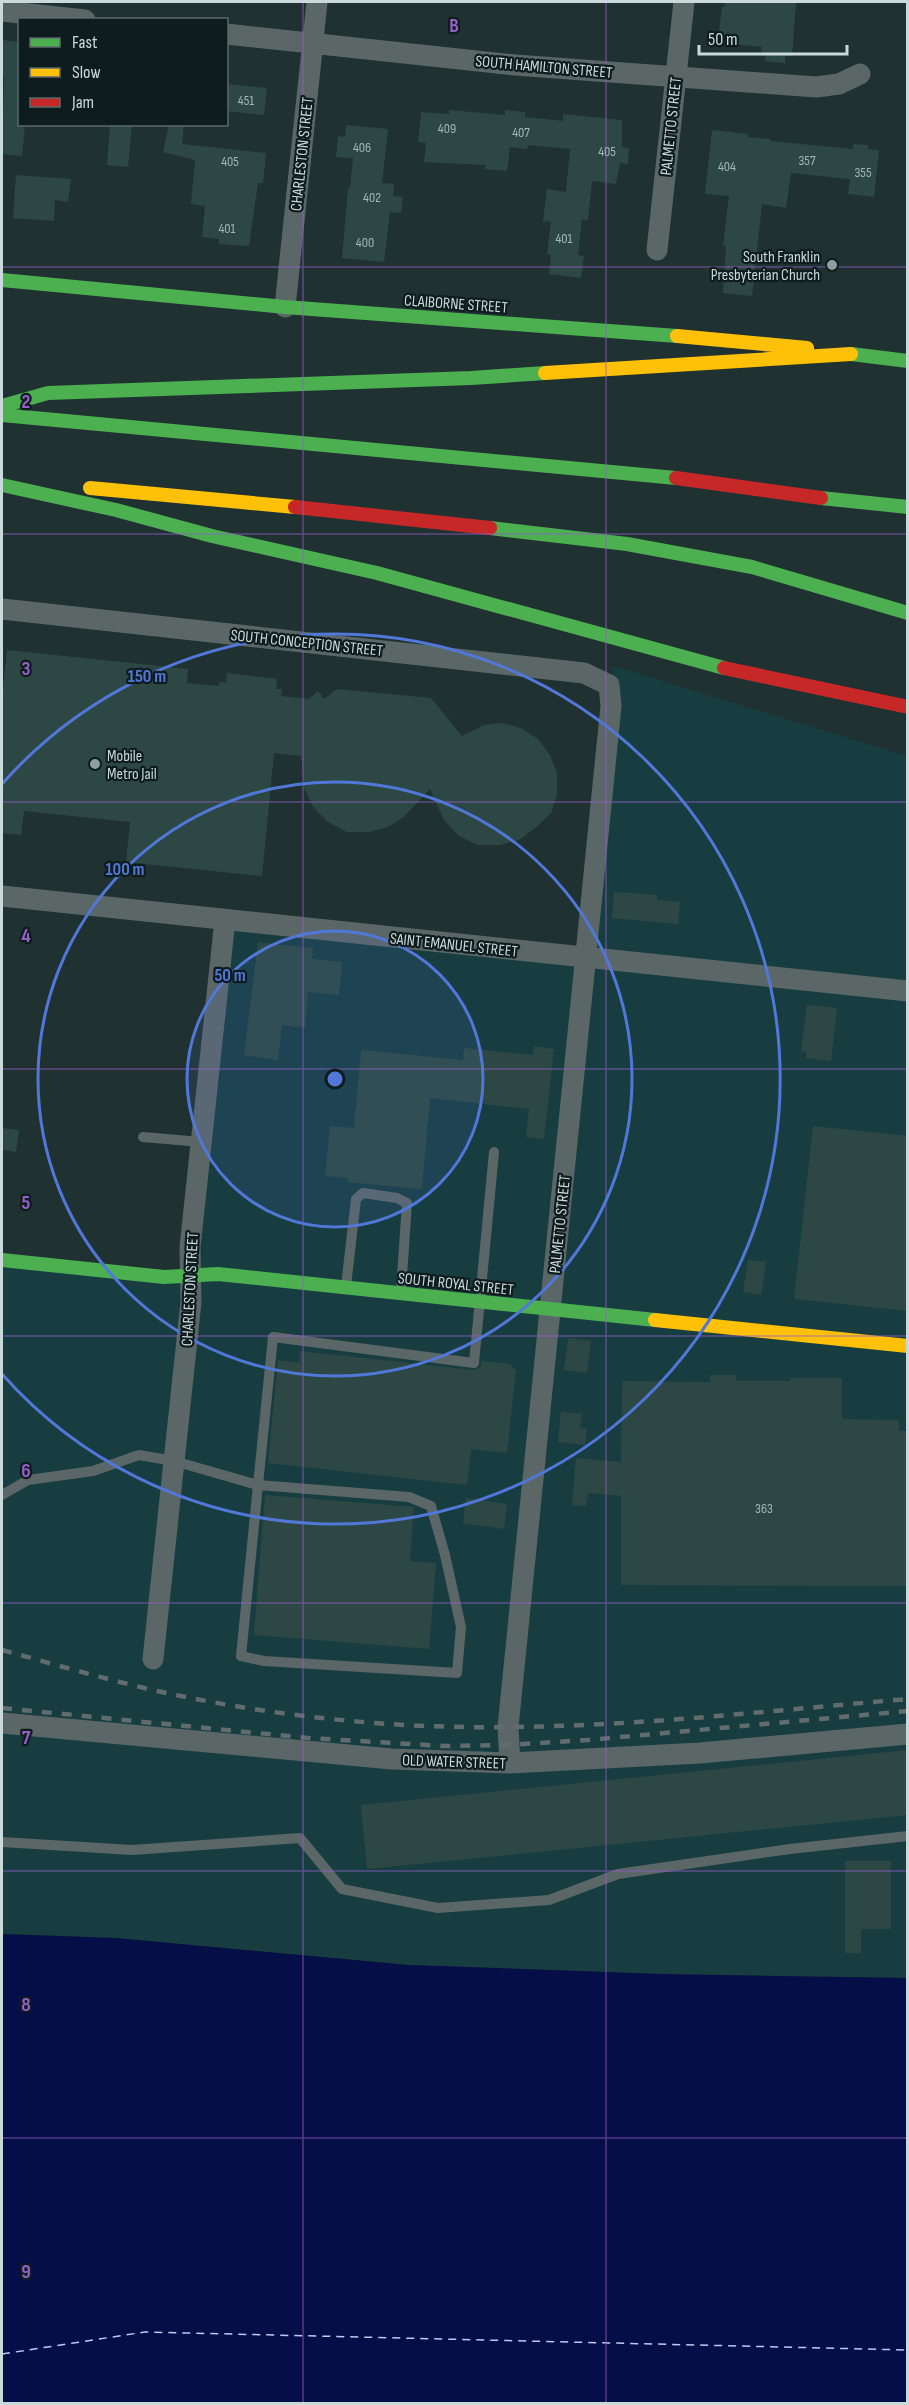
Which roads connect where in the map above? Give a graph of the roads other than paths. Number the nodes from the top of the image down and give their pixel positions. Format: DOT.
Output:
graph roads {
  1 [pos="317,2"];
  2 [pos="684,2"];
  3 [pos="2,11"];
  4 [pos="67,18"];
  5 [pos="228,34"];
  6 [pos="313,43"];
  7 [pos="860,74"];
  8 [pos="676,76"];
  9 [pos="657,250"];
  10 [pos="2,280"];
  11 [pos="285,307"];
  12 [pos="851,354"];
  13 [pos="908,361"];
  14 [pos="2,406"];
  15 [pos="2,415"];
  16 [pos="2,479"];
  17 [pos="2,485"];
  18 [pos="908,507"];
  19 [pos="2,609"];
  20 [pos="908,613"];
  21 [pos="609,685"];
  22 [pos="908,707"];
  23 [pos="2,896"];
  24 [pos="225,920"];
  25 [pos="586,957"];
  26 [pos="908,991"];
  27 [pos="143,1137"];
  28 [pos="201,1142"];
  29 [pos="494,1152"];
  30 [pos="2,1260"];
  31 [pos="191,1276"];
  32 [pos="346,1288"];
  33 [pos="401,1294"];
  34 [pos="480,1303"];
  35 [pos="550,1310"];
  36 [pos="908,1346"];
  37 [pos="174,1461"];
  38 [pos="258,1485"];
  39 [pos="2,1495"];
  40 [pos="153,1659"];
  41 [pos="2,1722"];
  42 [pos="908,1734"];
  43 [pos="510,1763"];
  44 [pos="908,1836"];
  45 [pos="2,1842"];
  1 -- 6 [label="street, CHARLESTON STREET"];
  2 -- 8 [label="street, PALMETTO STREET"];
  3 -- 4 [label="street"];
  5 -- 6 [label="street, SOUTH HAMILTON STREET"];
  6 -- 8 [label="street, SOUTH HAMILTON STREET"];
  6 -- 11 [label="street, CHARLESTON STREET"];
  7 -- 8 [label="street, SOUTH HAMILTON STREET"];
  8 -- 9 [label="street, PALMETTO STREET"];
  10 -- 11 [label="main road, CLAIBORNE STREET"];
  11 -- 12 [label="main road, CLAIBORNE STREET"];
  12 -- 13 [label="main road, CLAIBORNE STREET"];
  12 -- 14 [label="main road"];
  15 -- 18 [label="main road"];
  16 -- 20 [label="main road"];
  17 -- 22 [label="main road"];
  19 -- 21 [label="street, SOUTH CONCEPTION STREET"];
  21 -- 25 [label="street, PALMETTO STREET"];
  23 -- 24 [label="street, SAINT EMANUEL STREET"];
  24 -- 25 [label="street, SAINT EMANUEL STREET"];
  24 -- 28 [label="street, CHARLESTON STREET"];
  25 -- 26 [label="street, SAINT EMANUEL STREET"];
  25 -- 35 [label="street, PALMETTO STREET"];
  27 -- 28 [label="lane"];
  28 -- 31 [label="street, CHARLESTON STREET"];
  29 -- 34 [label="lane"];
  30 -- 31 [label="main road, SOUTH ROYAL STREET"];
  31 -- 32 [label="main road, SOUTH ROYAL STREET"];
  31 -- 37 [label="street, CHARLESTON STREET"];
  32 -- 33 [label="main road, SOUTH ROYAL STREET"];
  32 -- 33 [label="lane"];
  33 -- 34 [label="main road, SOUTH ROYAL STREET"];
  34 -- 35 [label="main road, SOUTH ROYAL STREET"];
  34 -- 38 [label="lane"];
  35 -- 36 [label="main road, SOUTH ROYAL STREET"];
  35 -- 43 [label="street, PALMETTO STREET"];
  37 -- 38 [label="lane"];
  37 -- 39 [label="lane"];
  37 -- 40 [label="street, CHARLESTON STREET"];
  38 -- 38 [label="lane"];
  41 -- 43 [label="street, OLD WATER STREET"];
  42 -- 43 [label="street, OLD WATER STREET"];
  44 -- 45 [label="lane"];
}
